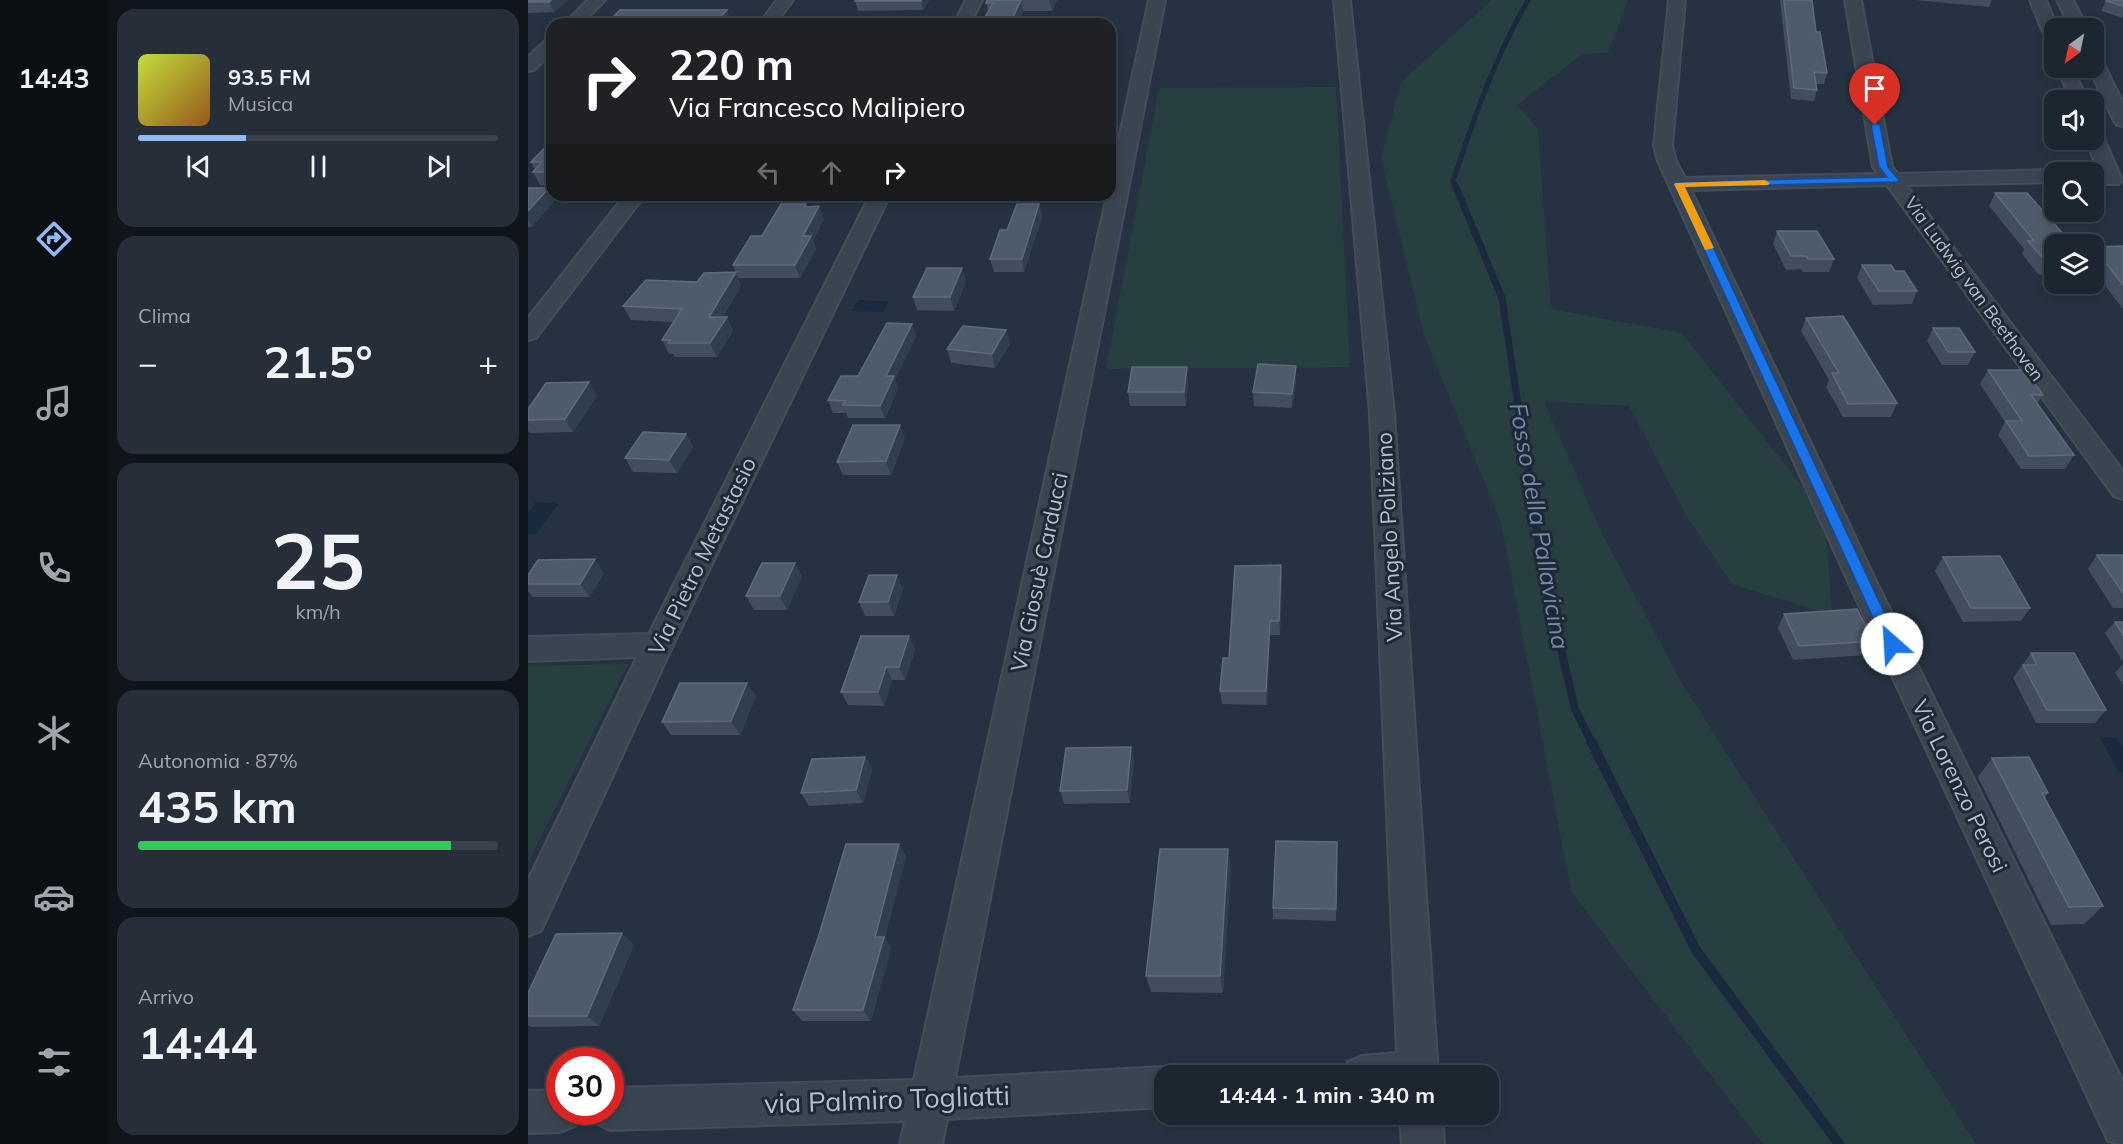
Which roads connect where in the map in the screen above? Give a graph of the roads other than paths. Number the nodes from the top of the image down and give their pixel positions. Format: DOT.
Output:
graph roads {
  1 [pos="597,0"];
  2 [pos="785,0"];
  3 [pos="974,0"];
  4 [pos="1157,0"];
  5 [pos="1342,0"];
  6 [pos="1677,0"];
  7 [pos="1853,0"];
  8 [pos="2038,0"];
  9 [pos="2065,0"];
  10 [pos="578,18"];
  11 [pos="772,18"];
  12 [pos="965,18"];
  13 [pos="2045,18"];
  14 [pos="2074,18"];
  15 [pos="546,49"];
  16 [pos="528,66"];
  17 [pos="2102,78"];
  18 [pos="2123,121"];
  19 [pos="2099,150"];
  20 [pos="2044,176"];
  21 [pos="1116,178"];
  22 [pos="1894,180"];
  23 [pos="2110,180"];
  24 [pos="1679,184"];
  25 [pos="629,201"];
  26 [pos="877,201"];
  27 [pos="1111,201"];
  28 [pos="528,333"];
  29 [pos="2123,490"];
  30 [pos="658,645"];
  31 [pos="528,649"];
  32 [pos="528,919"];
  33 [pos="1418,1065"];
  34 [pos="1154,1088"];
  35 [pos="930,1100"];
  36 [pos="624,1109"];
  37 [pos="546,1111"];
  38 [pos="528,1112"];
  39 [pos="1422,1125"];
  40 [pos="2123,1126"];
  41 [pos="921,1144"];
  42 [pos="1424,1144"];
  1 -- 10 [label="street"];
  2 -- 11 [label="street"];
  3 -- 12 [label="street"];
  4 -- 21 [label="street, Via Giosuè Carducci"];
  5 -- 33 [label="street, Via Angelo Poliziano"];
  6 -- 24 [label="street, Via Lorenzo Perosi"];
  7 -- 22 [label="street, Via Ludwig van Beethoven"];
  8 -- 13 [label="street"];
  9 -- 14 [label="street"];
  15 -- 16 [label="street"];
  17 -- 18 [label="street"];
  19 -- 23 [label="street"];
  20 -- 22 [label="street"];
  22 -- 24 [label="street"];
  22 -- 29 [label="street, Via Ludwig van Beethoven"];
  24 -- 40 [label="street, Via Lorenzo Perosi"];
  25 -- 28 [label="street"];
  26 -- 30 [label="street, Via Pietro Metastasio"];
  27 -- 35 [label="street, Via Giosuè Carducci"];
  30 -- 31 [label="street"];
  30 -- 32 [label="street, Via Pietro Metastasio"];
  34 -- 35 [label="street, via Palmiro Togliatti"];
  35 -- 36 [label="street, via Palmiro Togliatti"];
  35 -- 41 [label="street, Via Giosuè Carducci"];
  37 -- 38 [label="street"];
  39 -- 42 [label="street"];
}
